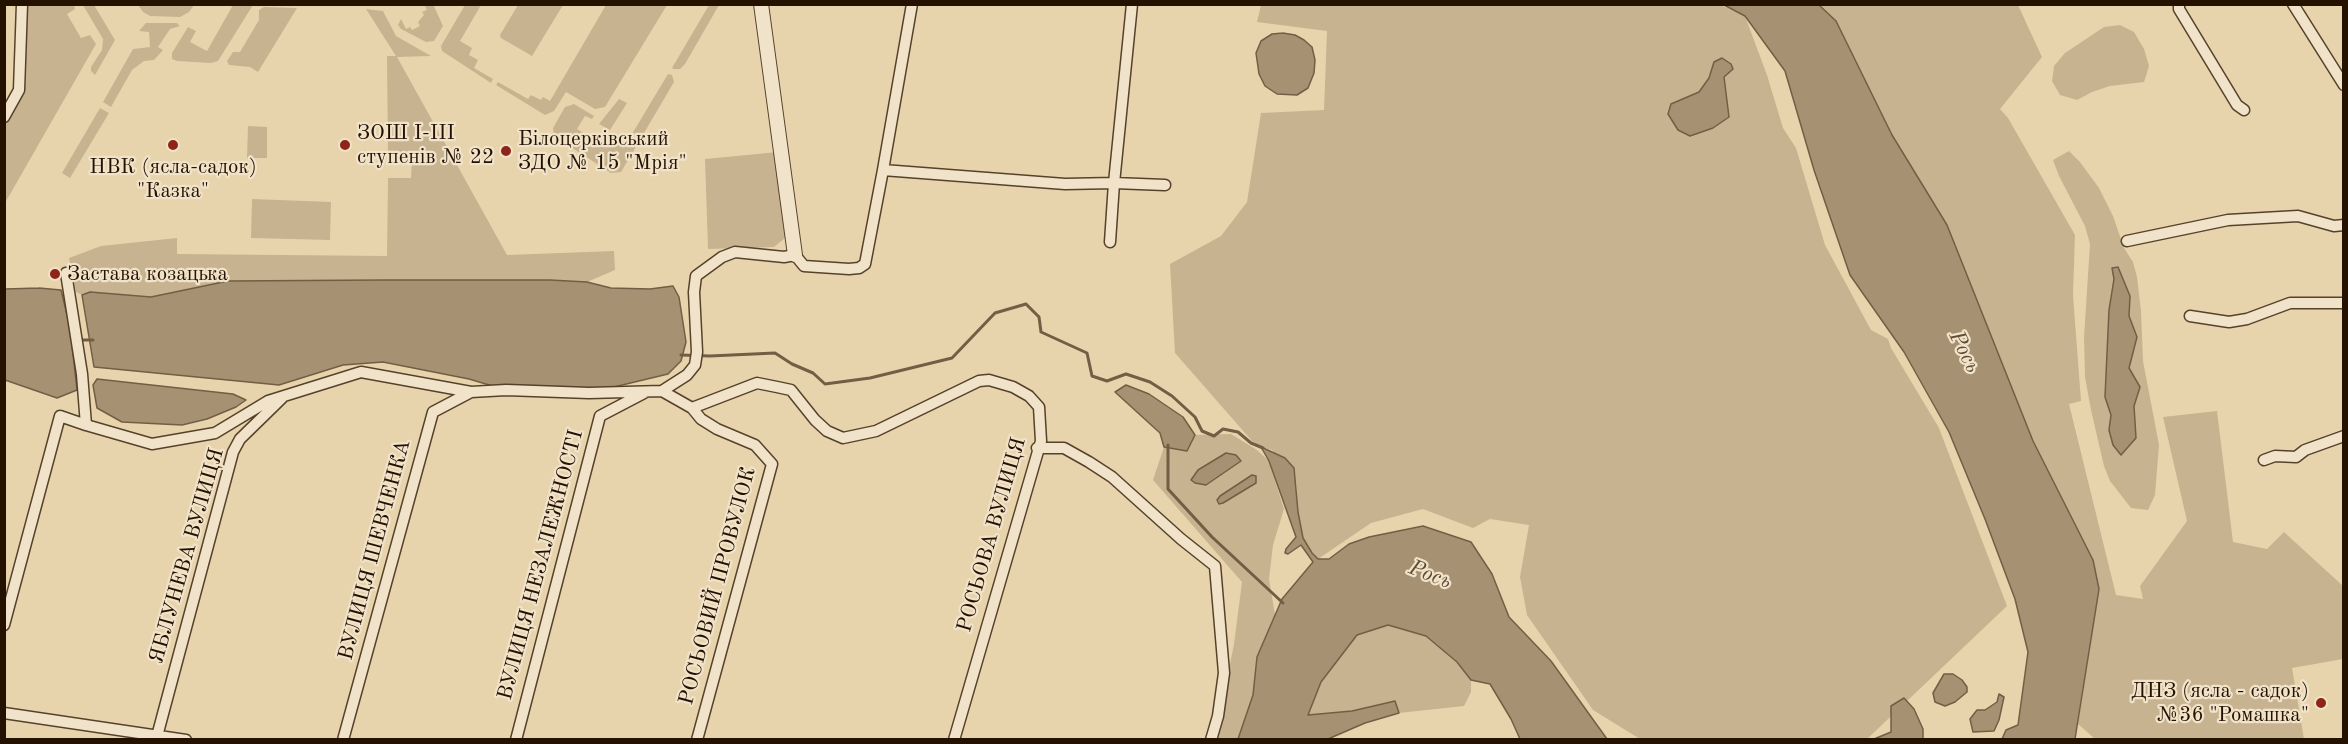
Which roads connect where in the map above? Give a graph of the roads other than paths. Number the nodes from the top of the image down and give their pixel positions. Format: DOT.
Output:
graph roads {
  1 [pos="22,4"];
  2 [pos="761,4"];
  3 [pos="912,4"];
  4 [pos="1132,4"];
  5 [pos="2180,4"];
  6 [pos="2293,4"];
  7 [pos="2343,85"];
  8 [pos="2244,110"];
  9 [pos="4,117"];
  10 [pos="884,170"];
  11 [pos="1114,183"];
  12 [pos="1166,185"];
  13 [pos="2343,225"];
  14 [pos="2127,241"];
  15 [pos="1110,242"];
  16 [pos="795,255"];
  17 [pos="66,273"];
  18 [pos="2343,303"];
  19 [pos="2190,316"];
  20 [pos="662,391"];
  21 [pos="471,392"];
  22 [pos="647,392"];
  23 [pos="282,398"];
  24 [pos="692,408"];
  25 [pos="86,425"];
  26 [pos="2343,436"];
  27 [pos="1037,448"];
  28 [pos="2264,460"];
  29 [pos="4,625"];
  30 [pos="4,713"];
  31 [pos="157,738"];
  32 [pos="186,740"];
  33 [pos="343,740"];
  34 [pos="516,740"];
  35 [pos="697,740"];
  36 [pos="954,740"];
  37 [pos="1211,740"];
  1 -- 9 [label="street"];
  2 -- 16 [label="street"];
  3 -- 10 [label="street"];
  4 -- 11 [label="street"];
  5 -- 8 [label="street"];
  6 -- 7 [label="street"];
  10 -- 11 [label="street"];
  10 -- 16 [label="street"];
  11 -- 12 [label="street"];
  11 -- 15 [label="street"];
  13 -- 14 [label="street"];
  16 -- 20 [label="street"];
  17 -- 25 [label="street"];
  18 -- 19 [label="street"];
  20 -- 22 [label="street"];
  20 -- 24 [label="street, РОСЬОВИЙ ПРОВУЛОК"];
  21 -- 22 [label="street"];
  21 -- 23 [label="street"];
  21 -- 33 [label="street, ВУЛИЦЯ ШЕВЧЕНКА"];
  22 -- 34 [label="street, ВУЛИЦЯ НЕЗАЛЕЖНОСТІ"];
  23 -- 25 [label="street"];
  23 -- 31 [label="street, ЯБЛУНЕВА ВУЛИЦЯ"];
  24 -- 27 [label="street, РОСЬОВА ВУЛИЦЯ"];
  24 -- 35 [label="street, РОСЬОВИЙ ПРОВУЛОК"];
  25 -- 29 [label="street"];
  26 -- 28 [label="street"];
  27 -- 36 [label="street, РОСЬОВА ВУЛИЦЯ"];
  27 -- 37 [label="street"];
  30 -- 31 [label="street"];
  31 -- 32 [label="street"];
}
